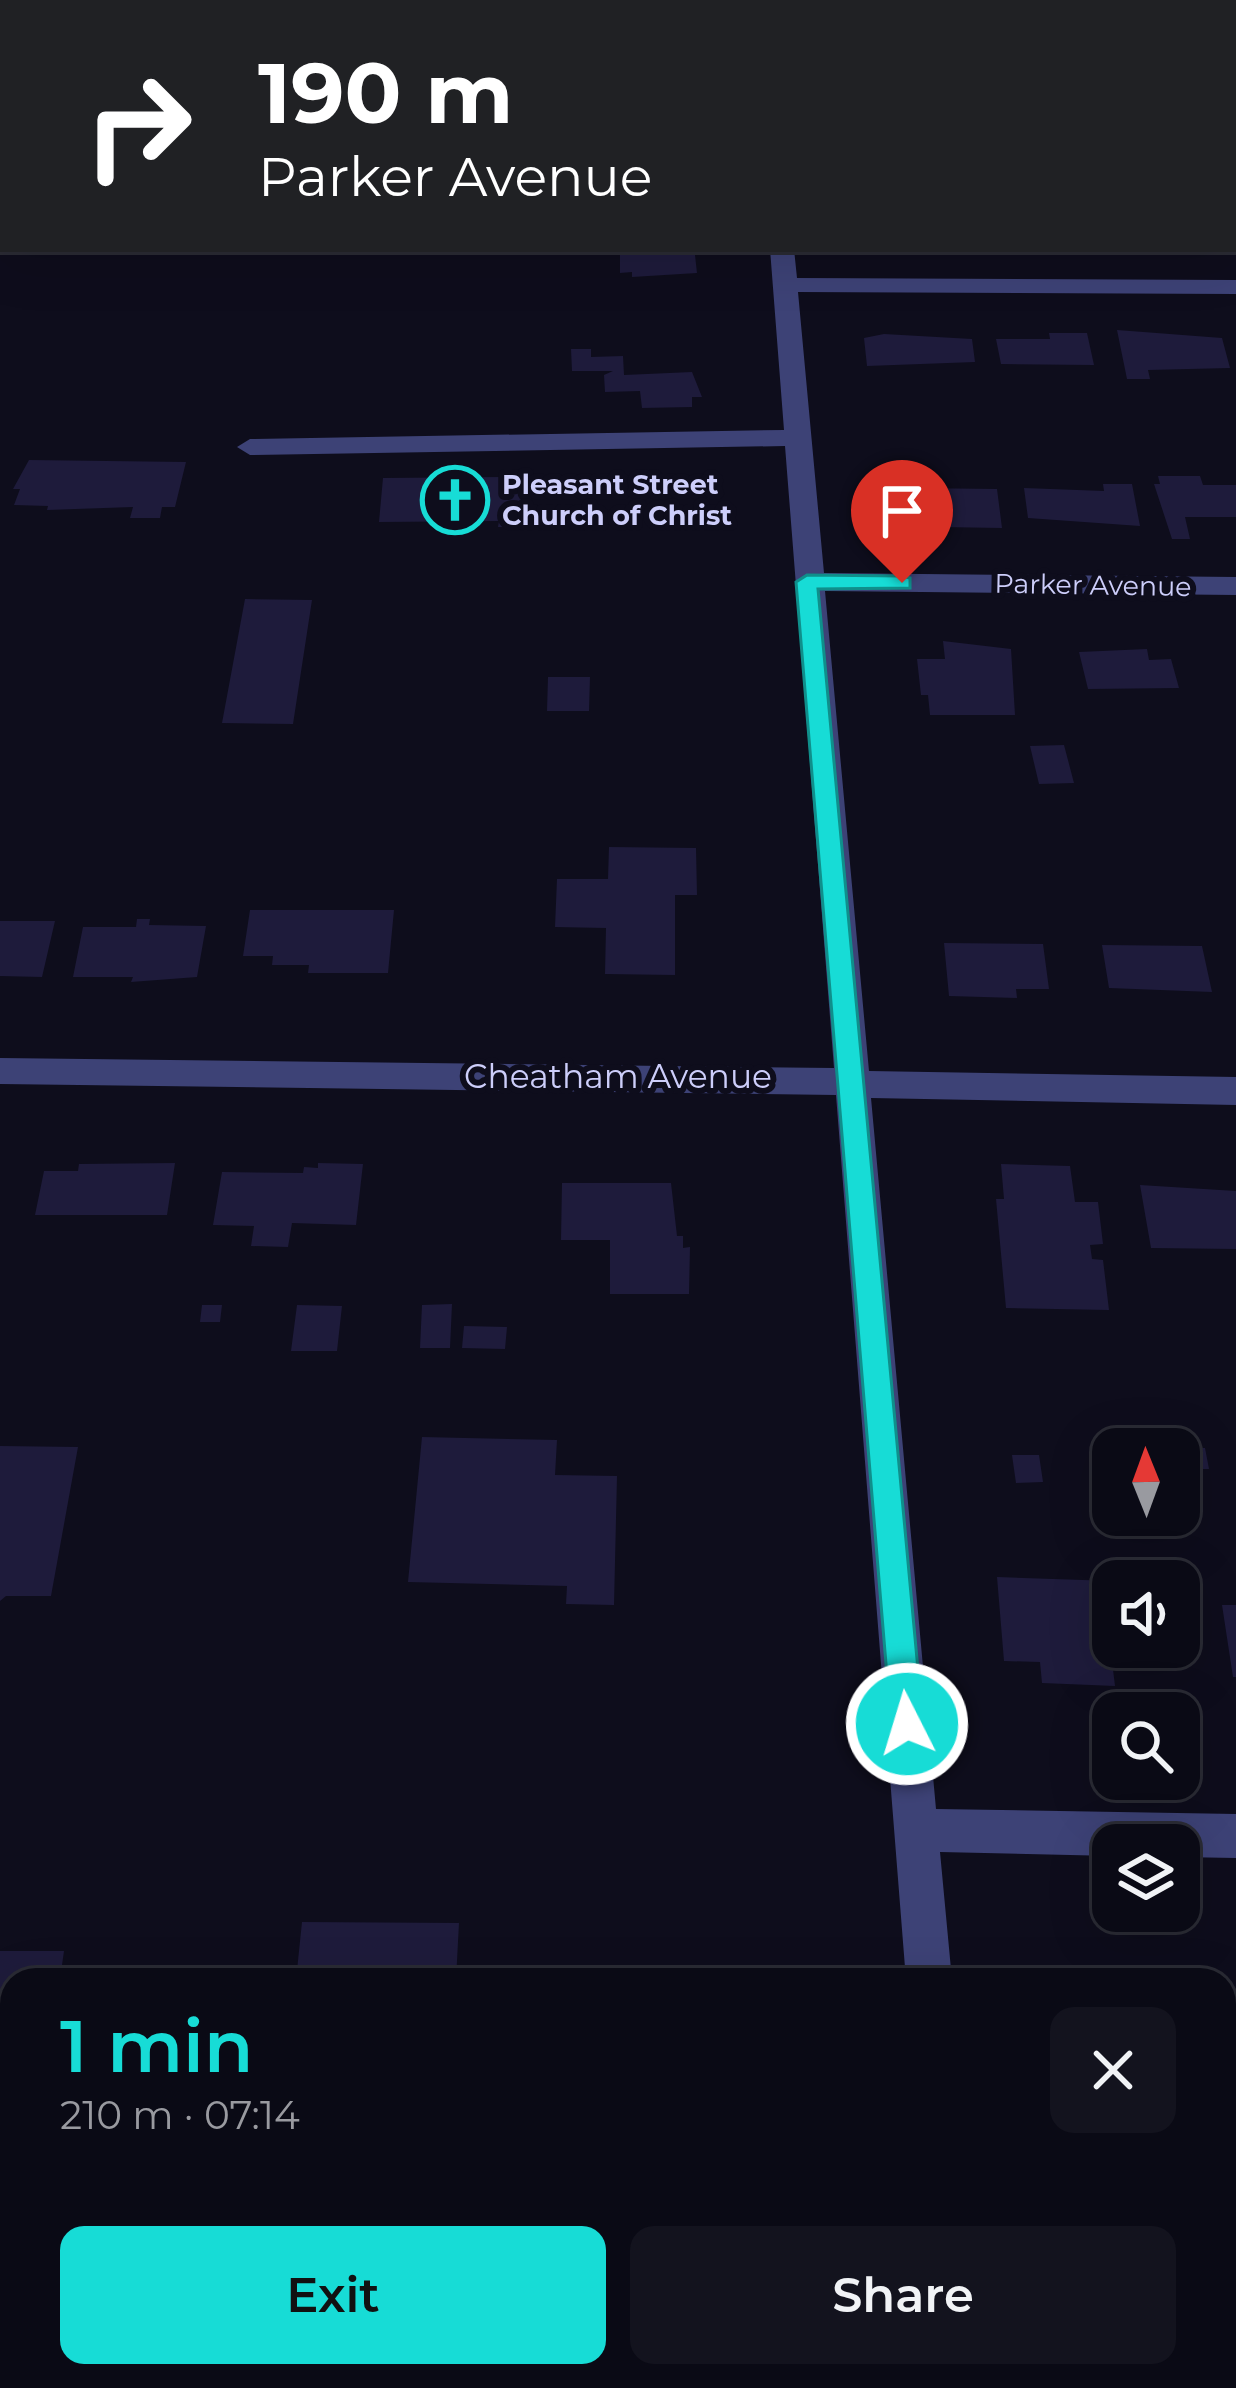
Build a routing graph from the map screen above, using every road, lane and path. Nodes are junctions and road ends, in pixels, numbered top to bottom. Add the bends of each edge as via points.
1 (784, 267) edge
2 (1236, 287) edge
3 (797, 438) junction
4 (250, 447) dead end
5 (807, 582) junction
6 (1236, 586) edge
7 (0, 1071) edge
8 (853, 1082) junction
9 (1236, 1091) edge
10 (916, 1830) junction
11 (1236, 1836) edge
12 (928, 1968) edge

1 - 2 street
1 - 3 street
3 - 4 street
3 - 5 street
5 - 6 street, Parker Avenue
5 - 8 street
7 - 8 street, Cheatham Avenue
8 - 9 street, Cheatham Avenue
8 - 10 street
10 - 11 street
10 - 12 street

